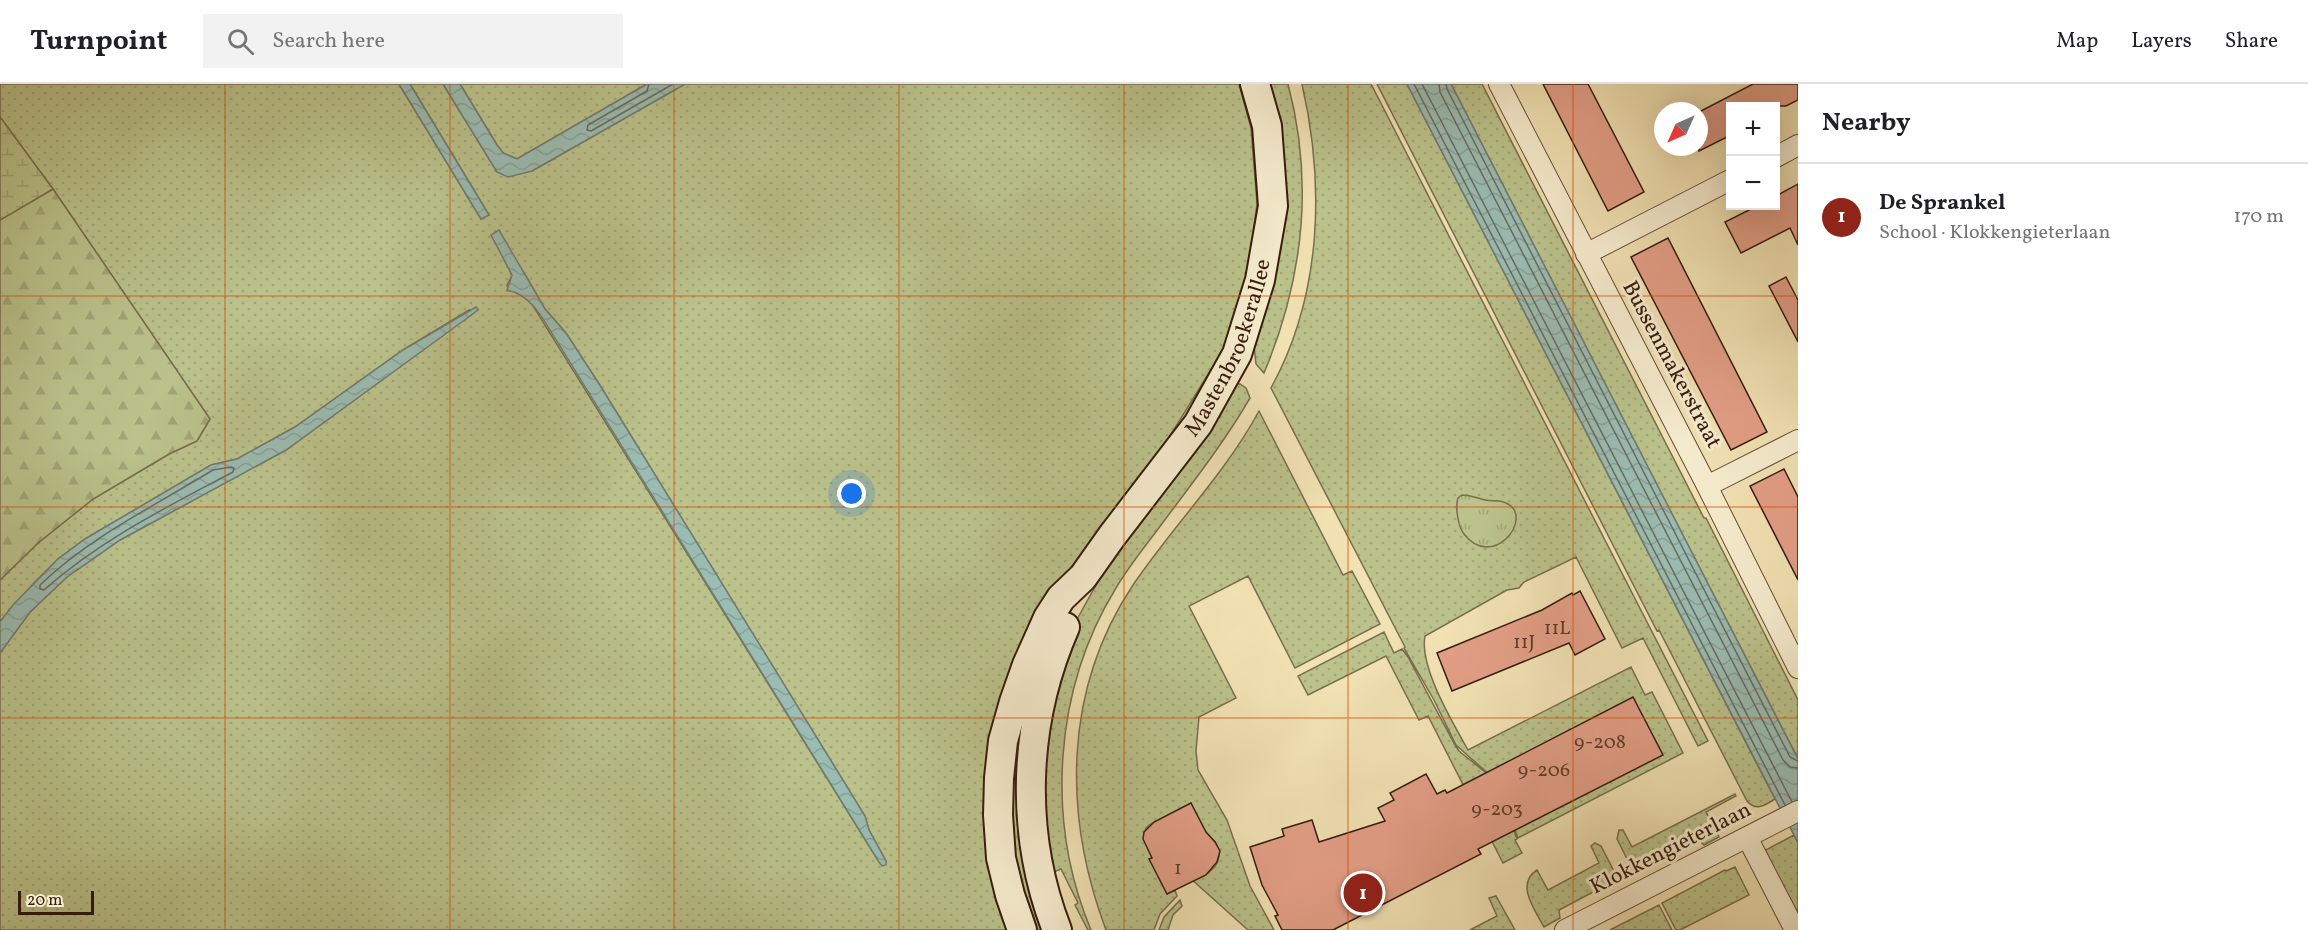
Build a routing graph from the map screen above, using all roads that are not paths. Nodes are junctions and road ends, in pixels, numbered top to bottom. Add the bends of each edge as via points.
1 (1255, 84) edge
2 (1499, 84) edge
3 (1798, 145) edge
4 (1778, 156) edge
5 (1726, 183) edge
6 (1586, 255) junction
7 (1798, 440) edge
8 (1707, 486) junction
9 (1083, 577) junction
10 (1798, 668) edge
11 (1798, 811) edge
12 (1746, 837) junction
13 (1022, 930) edge
14 (1057, 930) edge
15 (1565, 930) edge
16 (1794, 930) edge

1 - 9 main road, Mastenbroekerallee via 1267,126 1273,206 1260,280 1237,354 1198,424
2 - 6 street, Bussenmakerstraat
3 - 4 street
5 - 6 street
6 - 8 street, Bussenmakerstraat
7 - 8 street
8 - 10 street, Bussenmakerstraat
9 - 13 main road, Mastenbroekerallee via 1060,598 1048,618 1026,665 1003,741 999,778 1001,858
9 - 14 main road, Mastenbroekerallee via 1052,657 1033,740 1031,822
11 - 12 street, Klokkengieterlaan
12 - 15 street, Klokkengieterlaan
12 - 16 street

